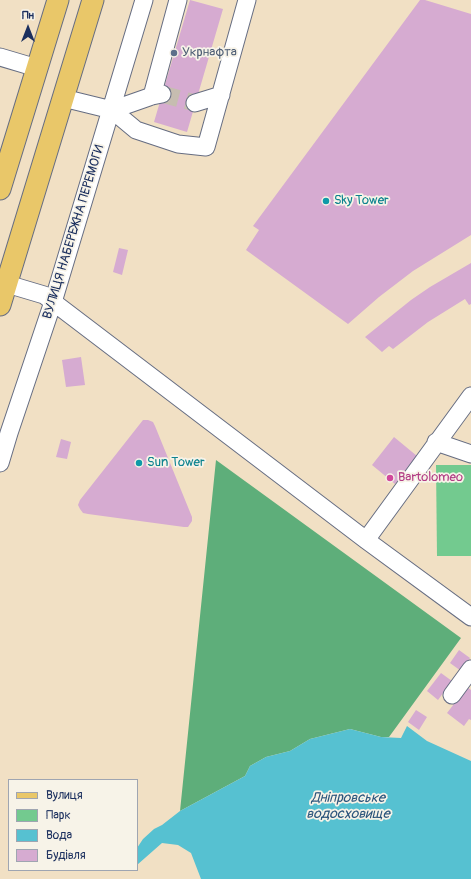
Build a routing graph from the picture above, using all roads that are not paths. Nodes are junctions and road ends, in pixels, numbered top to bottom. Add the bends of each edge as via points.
1 (58, 0) edge
2 (93, 0) edge
3 (144, 0) edge
4 (178, 0) edge
5 (247, 0) edge
6 (0, 57) edge
7 (37, 68) junction
8 (221, 95) junction
9 (63, 98) junction
10 (195, 103) tunnel mouth
11 (112, 110) junction
12 (0, 189) edge
13 (7, 284) junction
14 (53, 302) junction
15 (0, 305) edge
16 (471, 396) edge
17 (436, 442) junction
18 (471, 454) edge
19 (0, 464) edge
20 (366, 540) junction
21 (471, 617) edge
22 (471, 669) edge
23 (452, 695) dead end

1 - 7 main road
2 - 9 main road
3 - 11 street, ВУЛИЦЯ НАБЕРЕЖНА ПЕРЕМОГИ
4 - 11 street via 157,95
5 - 8 street
6 - 7 street
7 - 12 main road
8 - 10 street
8 - 11 street via 206,147 178,144 136,130
9 - 11 street
9 - 13 main road
11 - 14 street, ВУЛИЦЯ НАБЕРЕЖНА ПЕРЕМОГИ
13 - 14 street via 44,295
13 - 15 main road
14 - 19 street, ВУЛИЦЯ НАБЕРЕЖНА ПЕРЕМОГИ
14 - 20 street
16 - 17 street
17 - 18 street
17 - 20 street
20 - 21 street
22 - 23 street

